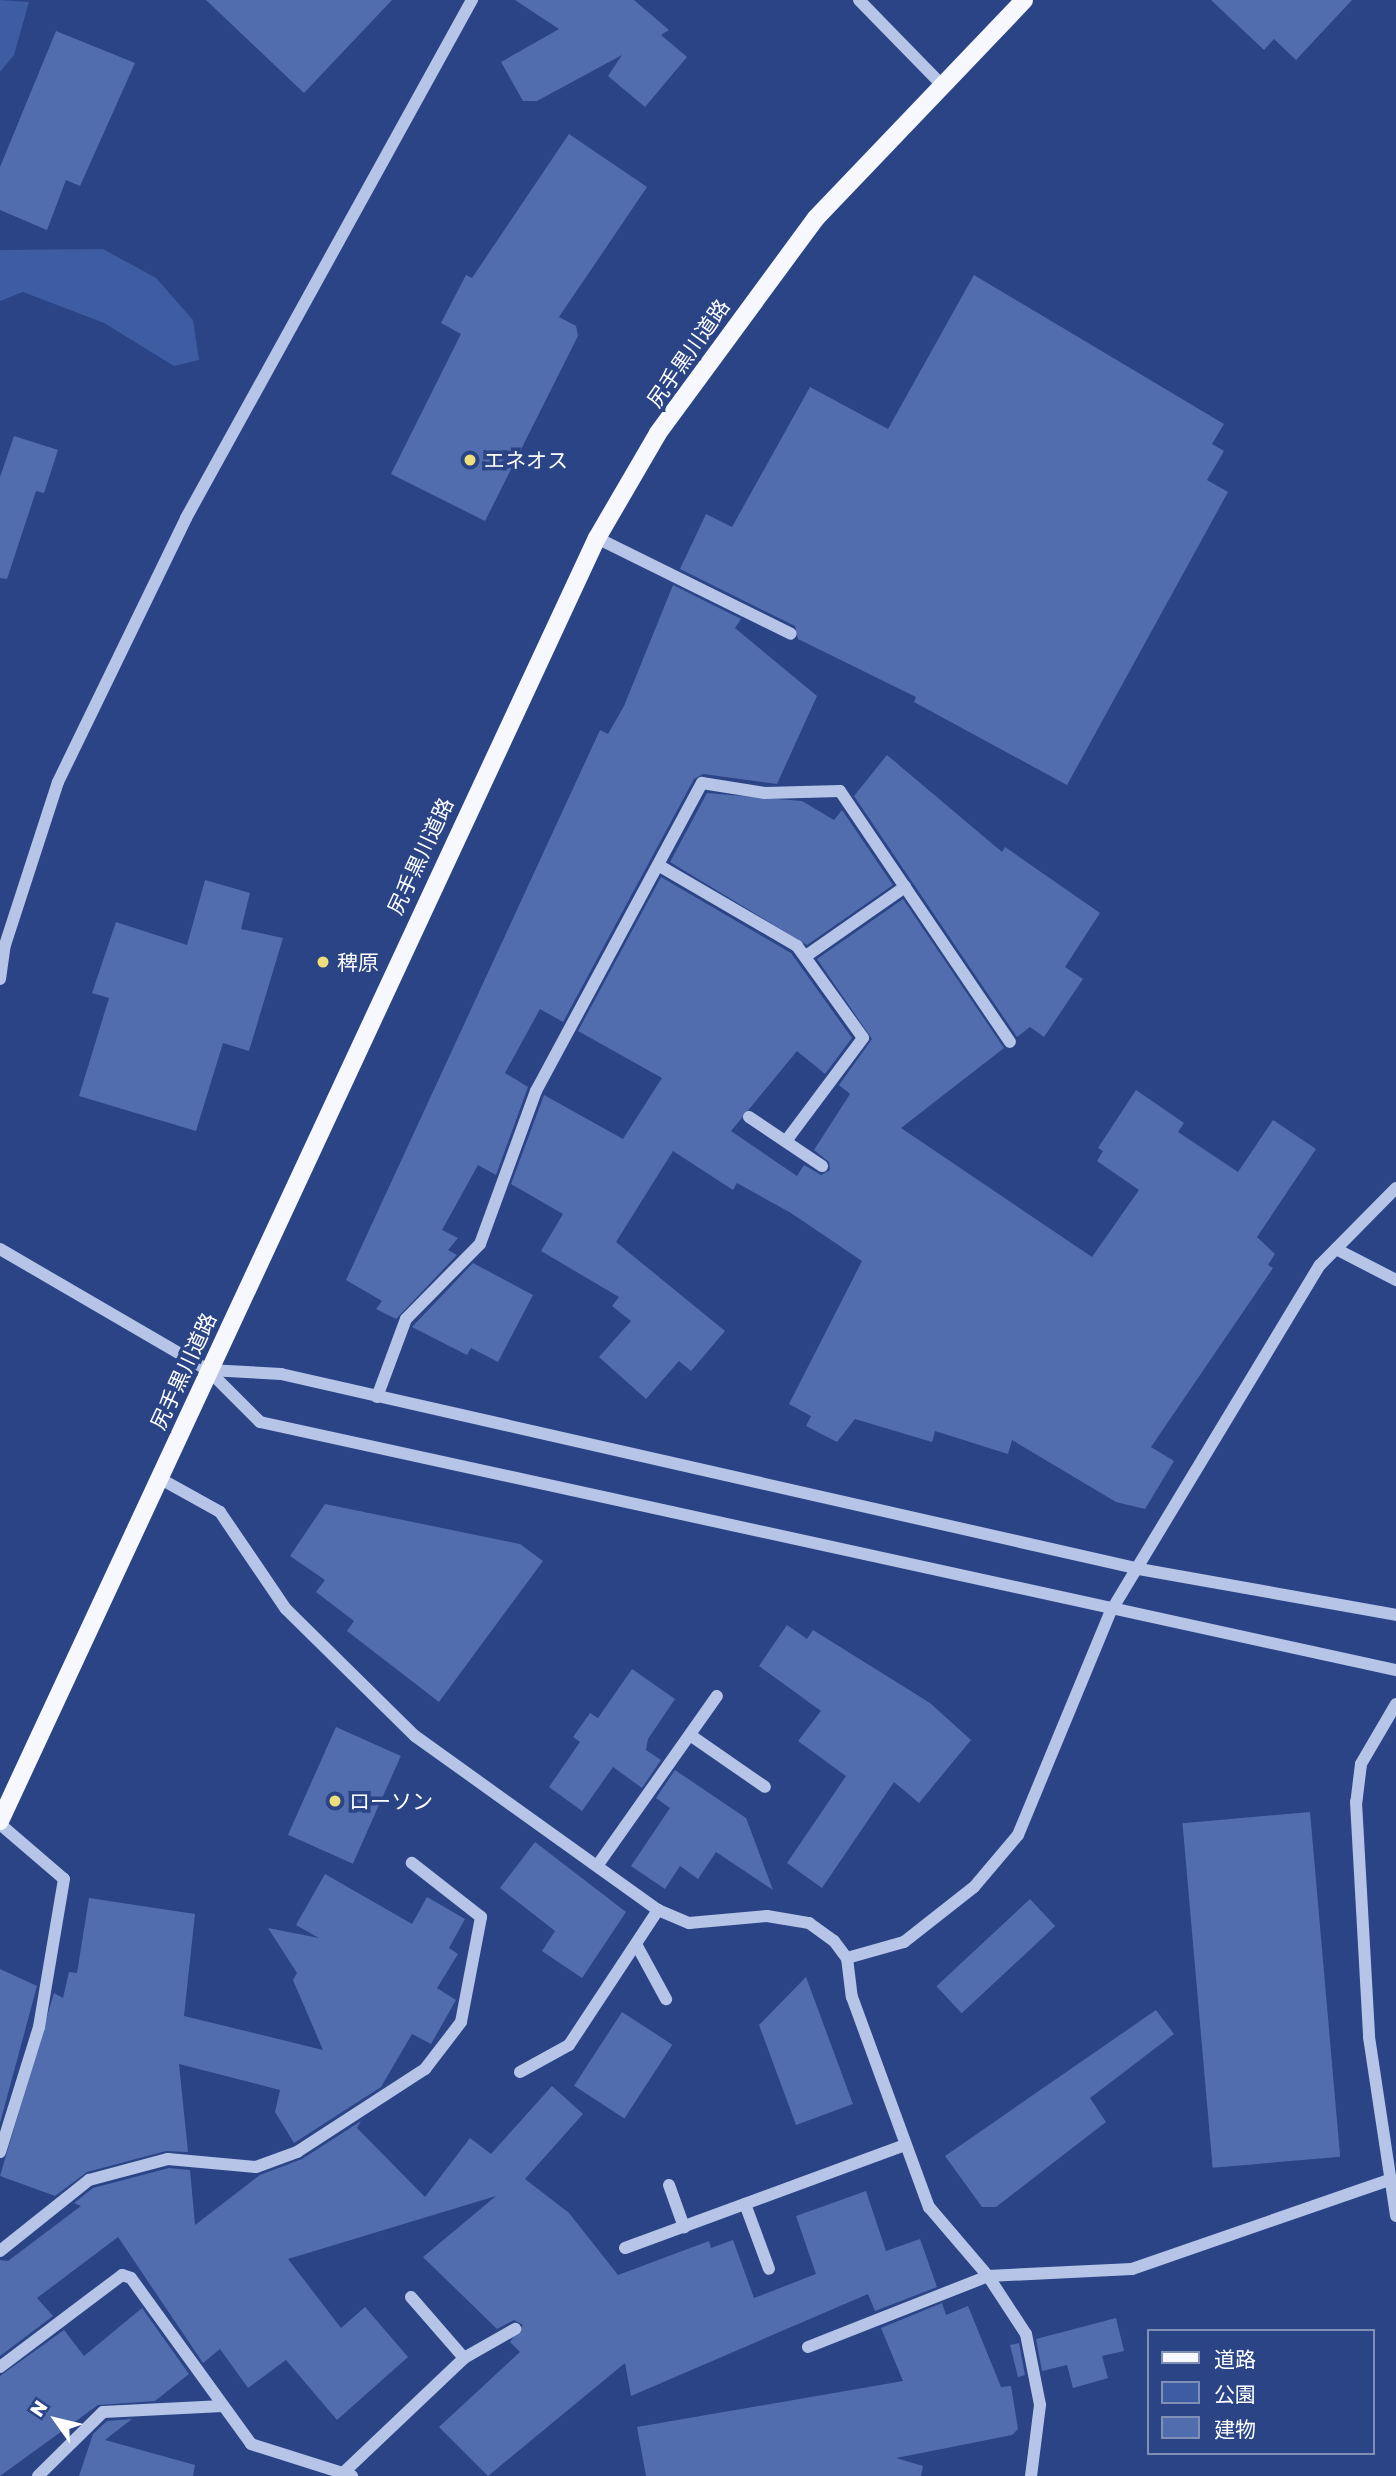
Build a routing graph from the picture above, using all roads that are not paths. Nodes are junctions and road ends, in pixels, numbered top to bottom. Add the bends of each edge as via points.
1 (472, 0) edge
2 (859, 0) edge
3 (1024, 0) edge
4 (942, 85) junction
5 (597, 538) junction
6 (790, 634) dead end
7 (658, 865) junction
8 (905, 887) junction
9 (807, 957) junction
10 (0, 979) edge
11 (1010, 1042) dead end
12 (750, 1117) dead end
13 (786, 1141) junction
14 (822, 1166) dead end
15 (1396, 1188) edge
16 (0, 1249) edge
17 (1336, 1249) junction
18 (1396, 1280) edge
19 (208, 1370) junction
20 (377, 1398) junction
21 (159, 1478) junction
22 (1139, 1569) junction
23 (1111, 1611) junction
24 (1396, 1615) edge
25 (1396, 1670) edge
26 (717, 1696) dead end
27 (1396, 1704) edge
28 (690, 1735) junction
29 (765, 1787) dead end
30 (0, 1822) edge
31 (412, 1863) dead end
32 (597, 1866) junction
33 (658, 1910) junction
34 (636, 1944) junction
35 (847, 1958) junction
36 (666, 1999) dead end
37 (520, 2071) dead end
38 (905, 2145) junction
39 (0, 2152) edge
40 (1389, 2180) junction
41 (669, 2185) dead end
42 (745, 2204) junction
43 (1396, 2216) edge
44 (684, 2227) junction
45 (625, 2248) dead end
46 (0, 2251) edge
47 (769, 2269) dead end
48 (988, 2276) junction
49 (411, 2297) dead end
50 (514, 2329) dead end
51 (808, 2347) dead end
52 (464, 2358) junction
53 (0, 2367) edge
54 (223, 2406) junction
55 (347, 2475) edge
56 (38, 2476) edge
57 (1031, 2476) edge

1 - 10 street via 186,517 70,758 5,945
2 - 4 street
3 - 4 main road, 尻手黒川道路
4 - 5 main road, 尻手黒川道路 via 808,228 658,433
5 - 6 street
5 - 19 main road, 尻手黒川道路
7 - 8 street via 702,783 765,793 839,792
7 - 9 street
7 - 20 street via 536,1091 480,1244 406,1319
8 - 9 street
8 - 11 street
9 - 13 street via 863,1038
12 - 13 street
13 - 14 street
15 - 17 street
16 - 19 street
17 - 18 street
17 - 22 street
19 - 20 street via 281,1374
19 - 21 main road, 尻手黒川道路
19 - 23 street via 260,1422
20 - 22 street
21 - 30 main road, 尻手黒川道路
21 - 32 street via 220,1512 286,1609 415,1736
22 - 23 street
22 - 24 street
23 - 25 street
23 - 35 street via 1018,1835 974,1887 904,1942
26 - 28 street
27 - 40 street via 1361,1764 1356,1802 1357,1885
28 - 29 street
28 - 32 street
30 - 39 street via 64,1879 39,2027
31 - 46 street via 481,1917 461,2022 425,2069 297,2152 256,2167 168,2159 89,2180
32 - 33 street
33 - 34 street
33 - 35 street via 689,1923 767,1916 809,1923
34 - 36 street
34 - 37 street via 569,2045
35 - 38 street via 852,1997
38 - 42 street
38 - 48 street via 929,2207
40 - 43 street
40 - 48 street via 1132,2269
41 - 44 street
42 - 44 street
42 - 47 street
44 - 45 street
48 - 51 street
48 - 57 street via 1026,2334 1037,2367 1040,2405
49 - 52 street
50 - 52 street
52 - 55 street
53 - 54 street via 122,2275 131,2278
54 - 55 street via 251,2444
54 - 56 street via 103,2412

